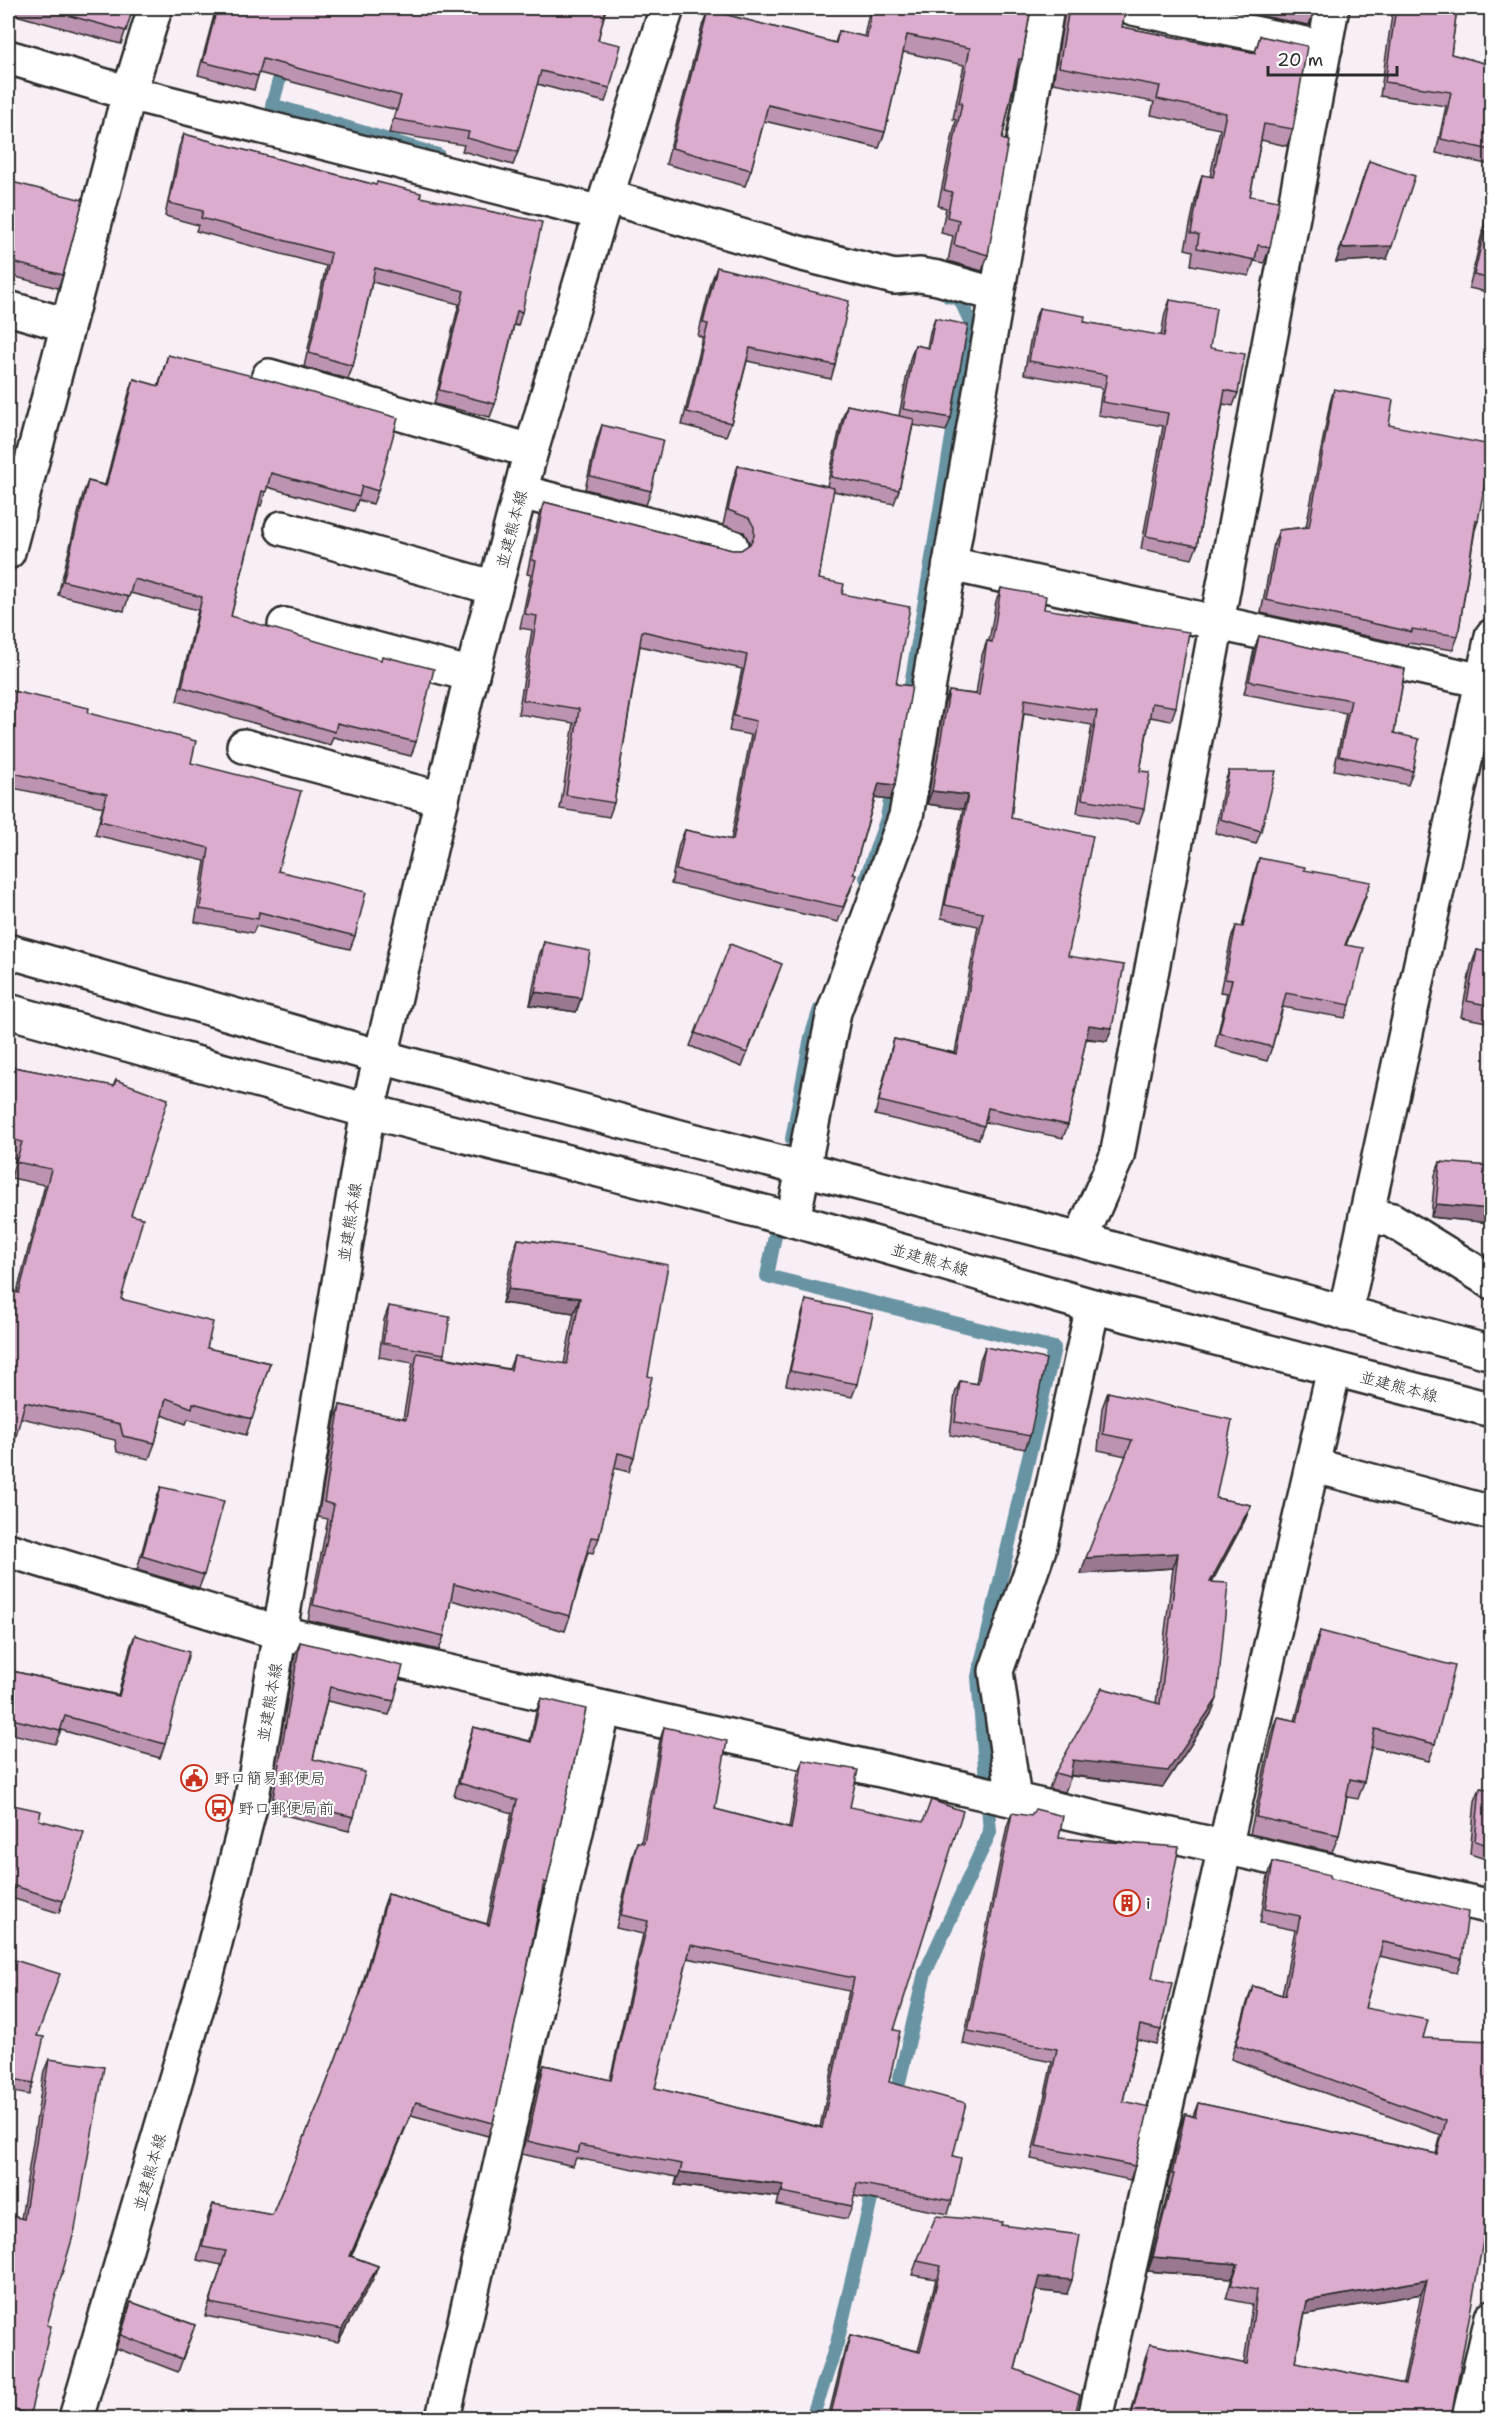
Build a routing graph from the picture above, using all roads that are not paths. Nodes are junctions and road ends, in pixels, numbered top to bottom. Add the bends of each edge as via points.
1 (154, 8) edge
2 (667, 8) edge
3 (1047, 8) edge
4 (1133, 8) edge
5 (1332, 8) edge
6 (1325, 48) junction
7 (8, 57) edge
8 (129, 93) junction
9 (604, 206) junction
10 (997, 295) junction
11 (8, 308) edge
12 (67, 325) junction
13 (269, 376) dead end
14 (531, 451) junction
15 (19, 464) edge
16 (521, 492) junction
17 (282, 528) dead end
18 (731, 546) dead end
19 (8, 552) edge
20 (950, 564) junction
21 (495, 588) junction
22 (1217, 622) junction
23 (285, 625) dead end
24 (1491, 636) edge
25 (472, 675) junction
26 (1486, 682) edge
27 (244, 746) dead end
28 (442, 799) junction
29 (8, 951) edge
30 (8, 1011) edge
31 (381, 1057) junction
32 (368, 1111) junction
33 (804, 1168) junction
34 (1366, 1215) junction
35 (793, 1220) junction
36 (1080, 1240) junction
37 (1491, 1282) edge
38 (1093, 1306) junction
39 (1346, 1314) junction
40 (1491, 1353) edge
41 (1334, 1369) junction
42 (1491, 1410) edge
43 (1312, 1465) junction
44 (1491, 1513) edge
45 (8, 1550) edge
46 (281, 1633) junction
47 (604, 1708) junction
48 (1014, 1800) junction
49 (1225, 1846) junction
50 (1491, 1907) edge
51 (1491, 2317) edge
52 (76, 2418) edge
53 (443, 2418) edge
54 (1095, 2418) edge
55 (1469, 2418) edge

1 - 8 street
2 - 9 street, 並建熊本線
3 - 10 street
4 - 6 street
5 - 6 street
6 - 22 street
7 - 8 street
8 - 9 street
8 - 12 street
9 - 10 street via 894,277 938,278
9 - 14 street, 並建熊本線
10 - 20 street
11 - 12 street
12 - 15 street
13 - 14 street
14 - 16 street, 並建熊本線
15 - 19 street
16 - 18 street
16 - 21 street, 並建熊本線
17 - 21 street
20 - 22 street
20 - 33 street via 906,816 834,1012
21 - 25 street, 並建熊本線
22 - 26 street
22 - 36 street via 1117,1156
23 - 25 street
24 - 26 street
25 - 28 street, 並建熊本線
26 - 34 street
27 - 28 street
28 - 31 street, 並建熊本線
29 - 31 street
30 - 32 street, 並建熊本線
31 - 32 street, 並建熊本線
31 - 33 street
32 - 35 street, 並建熊本線
32 - 46 street, 並建熊本線
33 - 35 street
33 - 36 street
34 - 37 street via 1392,1220
34 - 39 street
35 - 38 street, 並建熊本線
36 - 39 street
38 - 41 street, 並建熊本線
38 - 48 street via 1039,1549 996,1671
39 - 40 street
41 - 42 street, 並建熊本線
41 - 43 street
43 - 44 street
43 - 49 street
45 - 46 street
46 - 47 street
46 - 52 street, 並建熊本線 via 251,1803 208,1970
47 - 48 street
47 - 53 street
48 - 49 street
49 - 50 street
49 - 54 street
51 - 55 street

